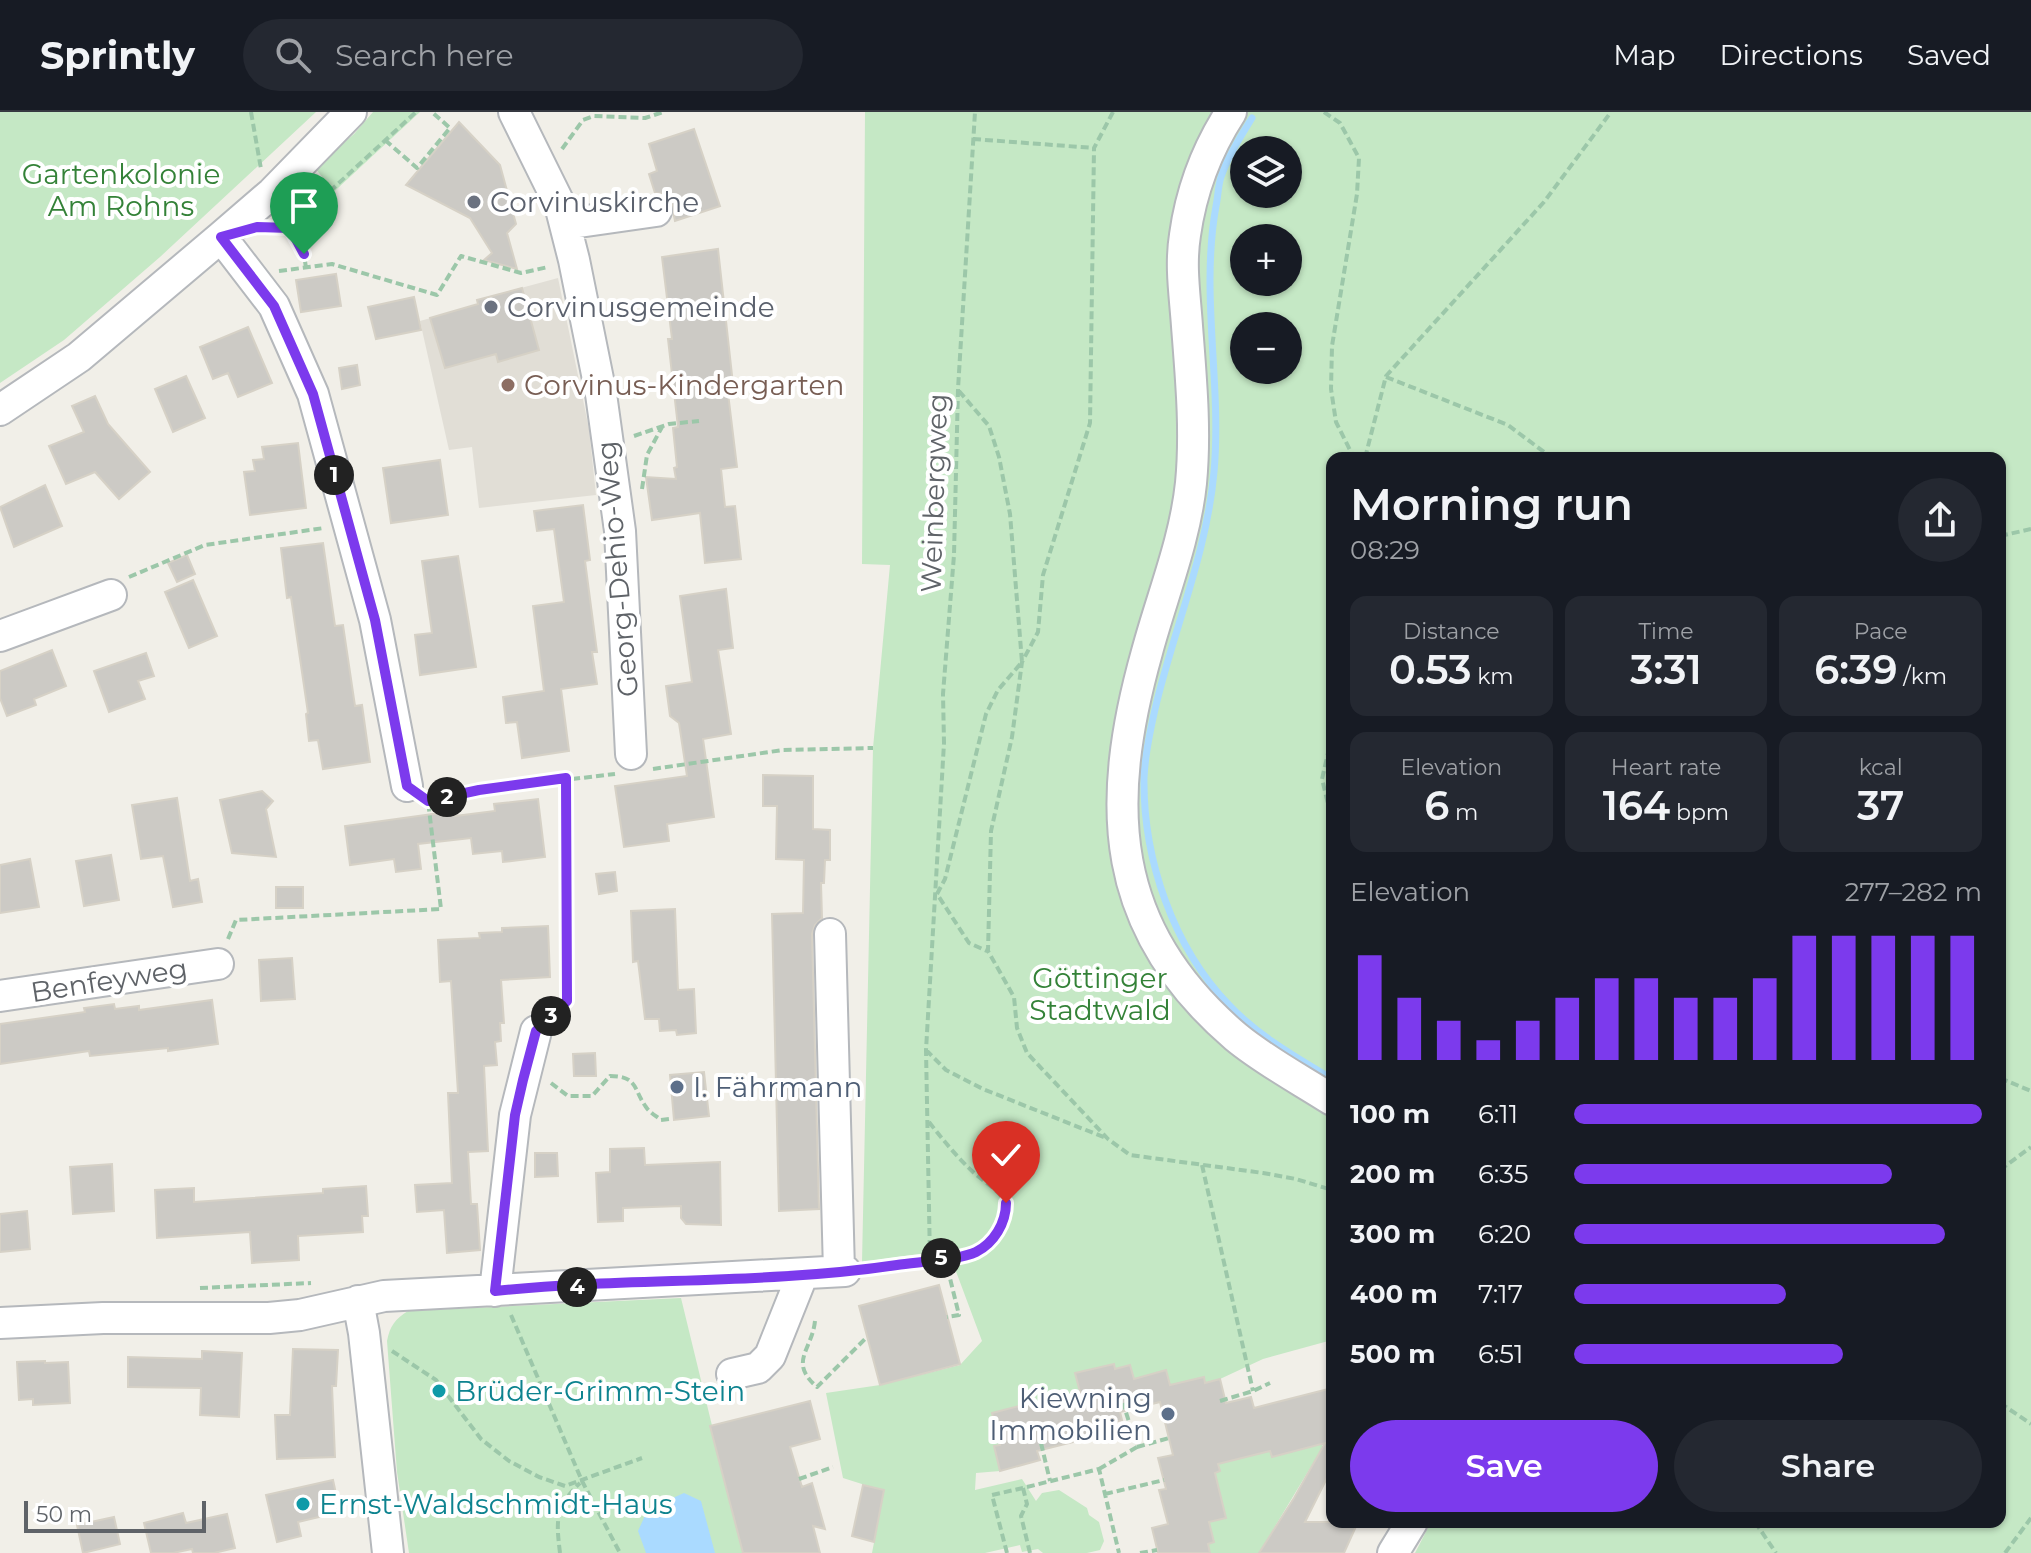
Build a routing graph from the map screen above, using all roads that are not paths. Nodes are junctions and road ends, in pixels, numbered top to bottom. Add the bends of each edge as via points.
1 (351, 112) edge
2 (514, 112) edge
3 (1231, 112) edge
4 (656, 211) dead end
5 (565, 224) junction
6 (221, 237) junction
7 (0, 410) edge
8 (111, 595) road end
9 (0, 636) edge
10 (632, 766) road end
11 (417, 794) road end
12 (830, 934) dead end
13 (218, 964) road end
14 (0, 996) edge
15 (536, 1031) road end
16 (1326, 1096) edge
17 (802, 1276) junction
18 (499, 1291) junction
19 (358, 1301) junction
20 (0, 1323) edge
21 (732, 1374) dead end
22 (1408, 1528) edge
23 (388, 1553) edge
24 (1393, 1553) edge

1 - 6 street
2 - 5 street, Georg-Dehio-Weg
3 - 16 street via 1197,183 1185,236 1194,428 1191,484 1183,531 1132,710 1121,811 1140,909 1184,986 1238,1038
4 - 5 street
5 - 10 street, Georg-Dehio-Weg via 601,394 620,531
6 - 7 street via 79,357
6 - 11 street via 274,306 313,394
8 - 9 street
12 - 17 street via 842,1271
13 - 14 street, Benfeyweg
15 - 18 street via 515,1115
17 - 18 street
17 - 21 street via 770,1356 758,1368
18 - 19 street
19 - 20 street via 269,1318
19 - 23 street
22 - 24 street

